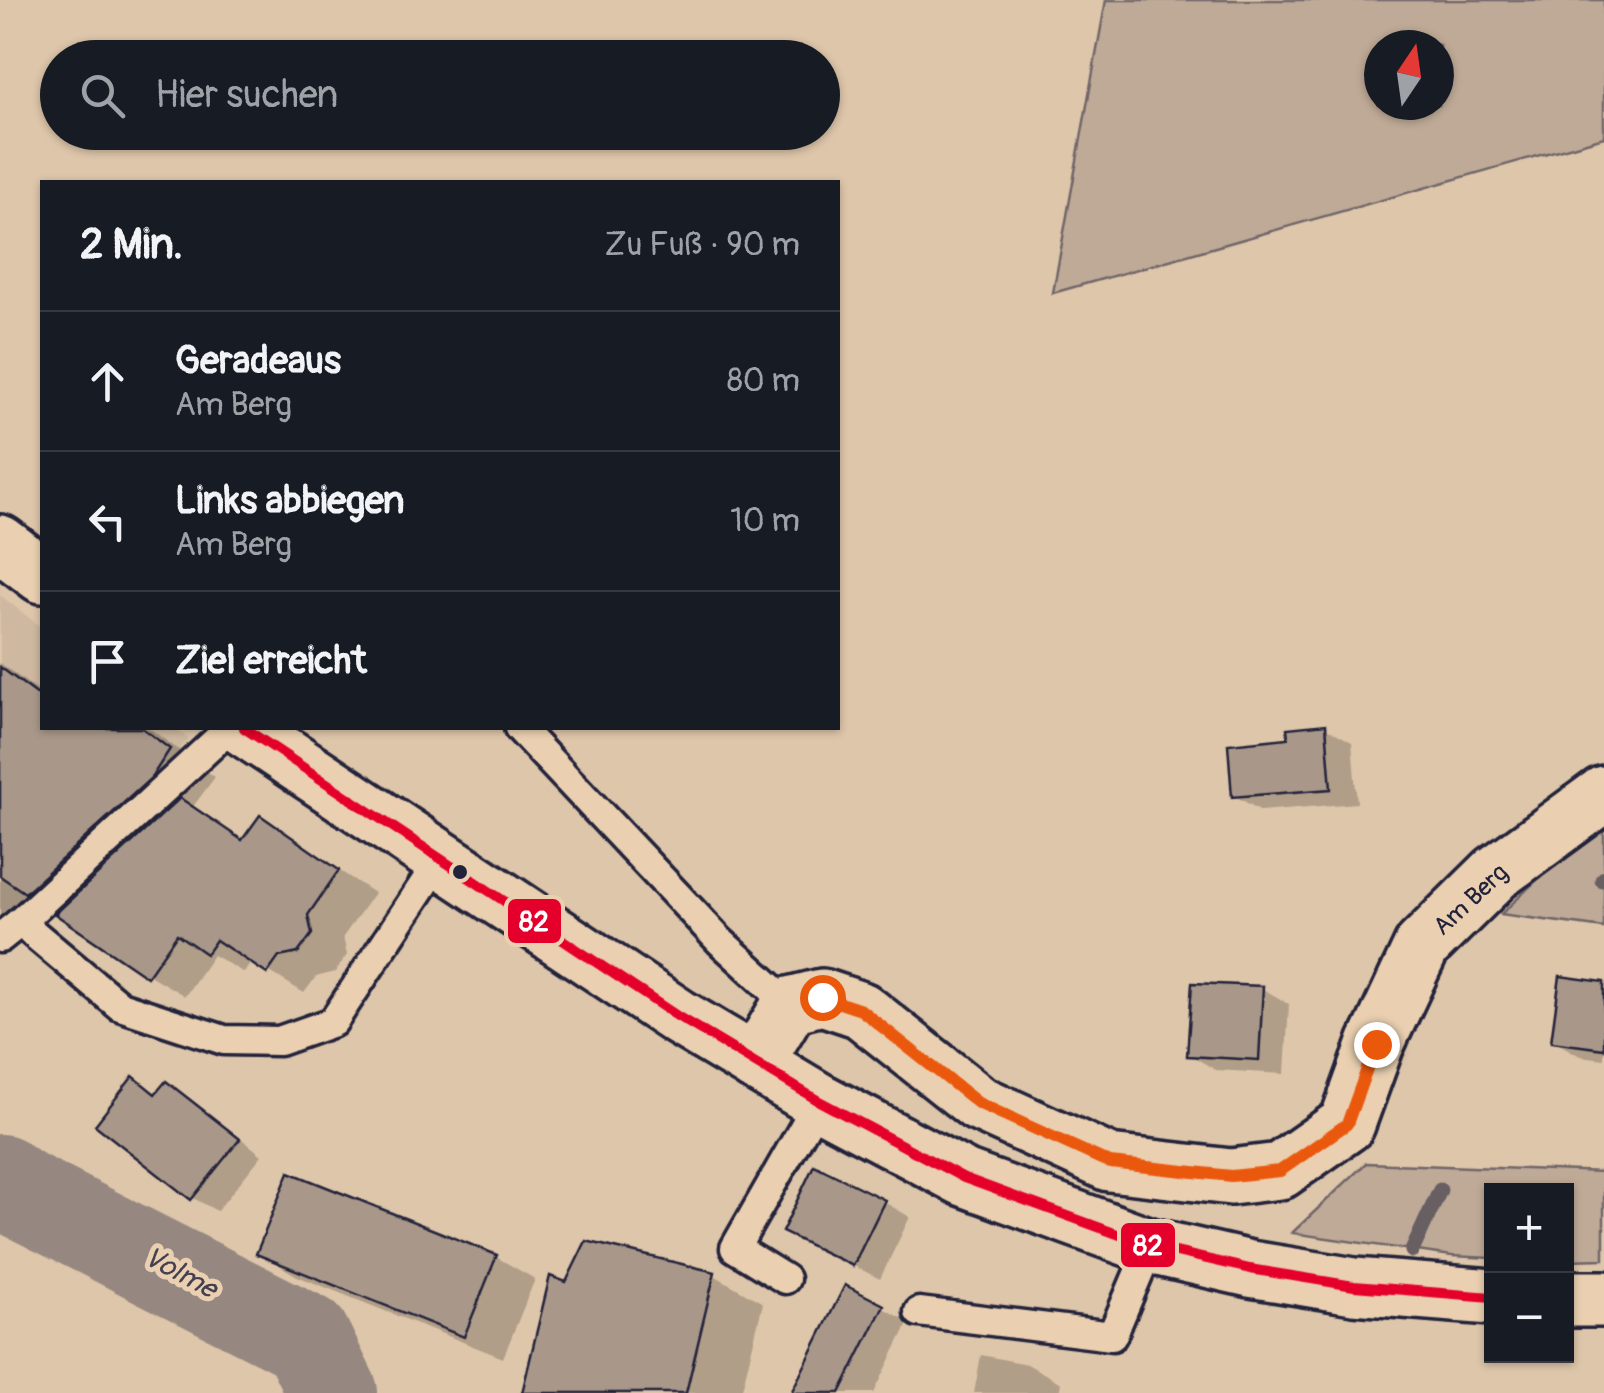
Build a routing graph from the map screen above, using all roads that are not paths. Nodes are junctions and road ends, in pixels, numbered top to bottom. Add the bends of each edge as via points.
1 (0, 543) edge
2 (40, 574) edge
3 (228, 730) edge
4 (247, 730) edge
5 (521, 730) edge
6 (1604, 794) edge
7 (442, 858) junction
8 (10, 930) edge
9 (790, 1005) junction
10 (755, 1063) junction
11 (819, 1101) junction
12 (1150, 1246) junction
13 (785, 1279) dead end
14 (1484, 1296) edge
15 (1574, 1299) edge
16 (1604, 1299) edge
17 (918, 1312) dead end

1 - 2 main road
3 - 8 lane
4 - 7 main road
5 - 9 lane via 720,941
6 - 9 main road, Am Berg via 1496,873 1422,946 1347,1124 1280,1171 1231,1176 1110,1163 978,1103 861,1010 822,997
7 - 8 lane via 332,1022 279,1041 224,1040 120,1006
7 - 10 main road
9 - 10 main road
10 - 11 main road
11 - 12 main road via 964,1178
11 - 13 lane via 735,1248
12 - 14 main road via 1354,1286
12 - 17 lane via 1112,1336
15 - 16 main road

